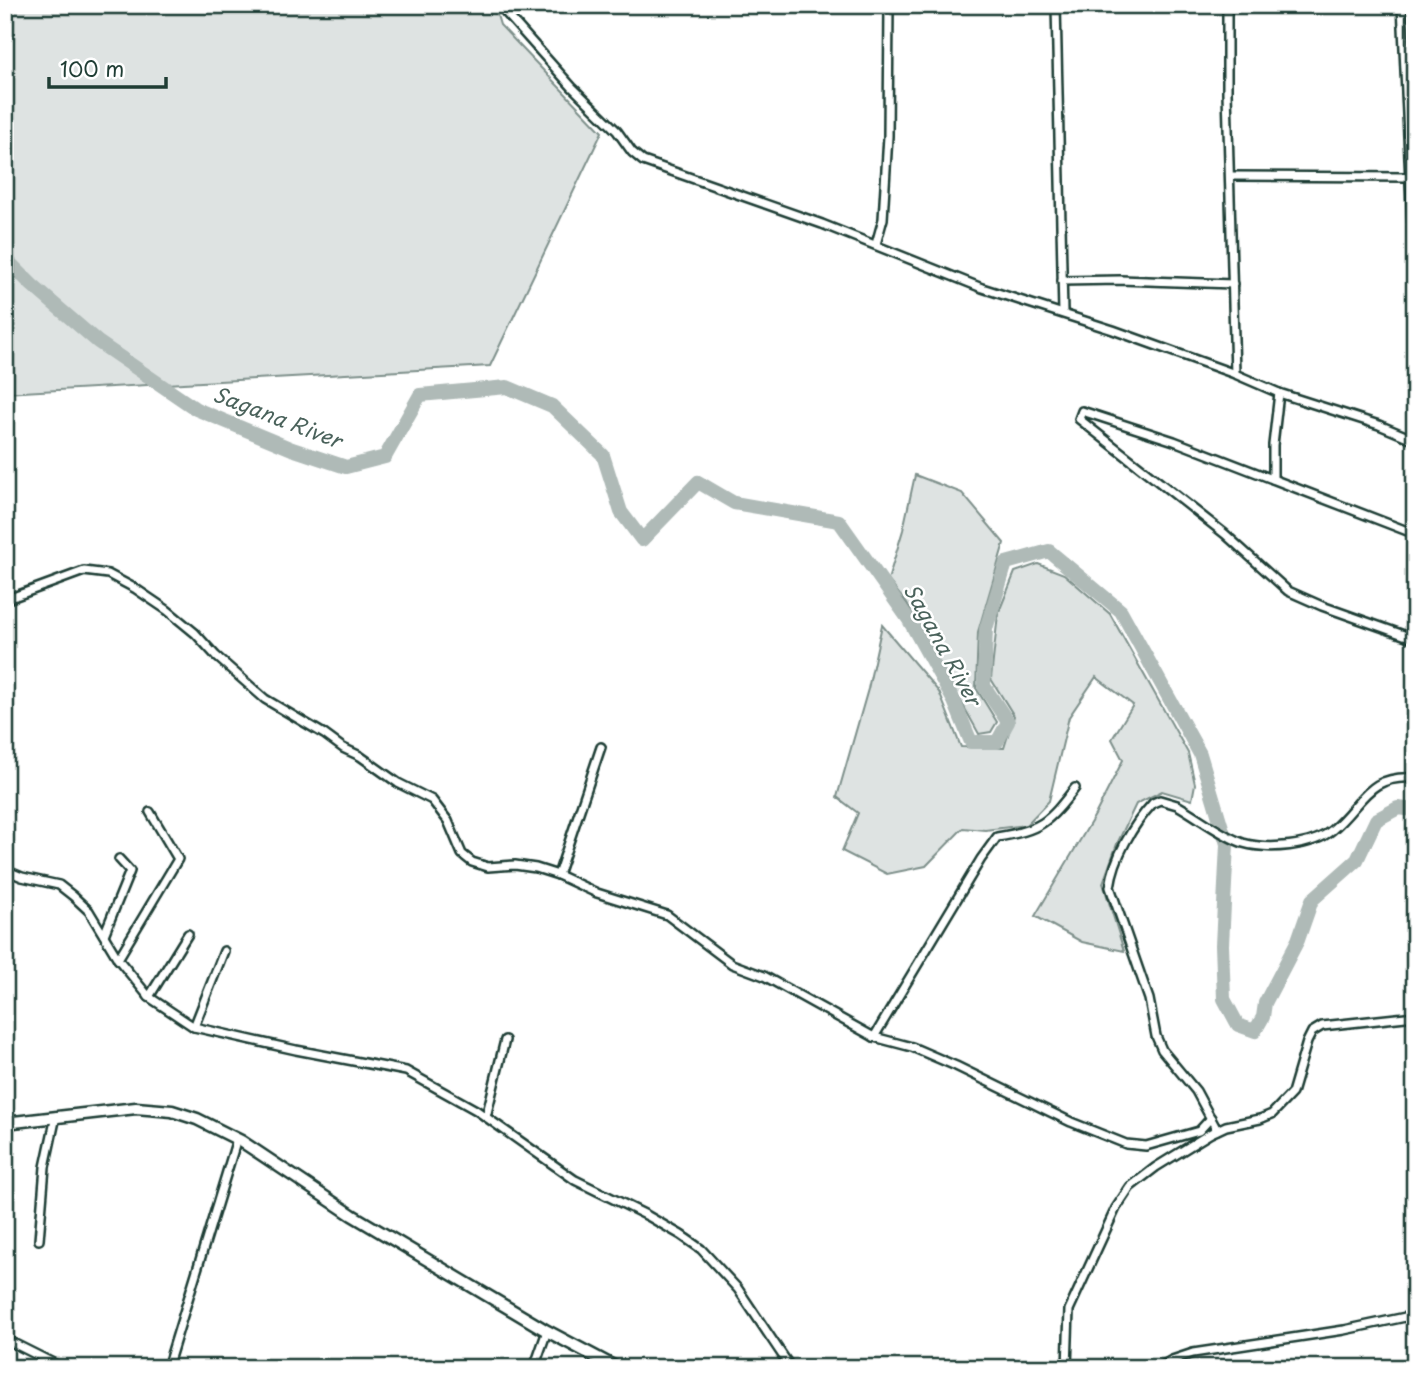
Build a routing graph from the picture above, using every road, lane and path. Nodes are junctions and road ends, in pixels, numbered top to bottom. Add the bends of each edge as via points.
1 (504, 5) edge
2 (889, 5) edge
3 (1056, 5) edge
4 (1227, 5) edge
5 (1402, 5) edge
6 (1231, 176) junction
7 (1410, 177) junction
8 (876, 244) junction
9 (1062, 281) junction
10 (1233, 284) junction
11 (1415, 289) edge
12 (1063, 313) junction
13 (1236, 373) junction
14 (1279, 393) junction
15 (1415, 440) edge
16 (1273, 479) junction
17 (1415, 534) edge
18 (5, 600) edge
19 (1415, 639) edge
20 (601, 747) dead end
21 (1415, 778) edge
22 (1075, 788) dead end
23 (150, 813) dead end
24 (119, 859) dead end
25 (5, 870) edge
26 (558, 875) junction
27 (188, 934) dead end
28 (104, 935) junction
29 (224, 951) dead end
30 (118, 959) junction
31 (149, 997) junction
32 (1415, 1016) edge
33 (194, 1027) junction
34 (874, 1037) junction
35 (505, 1040) dead end
36 (56, 1116) junction
37 (486, 1117) junction
38 (1211, 1118) junction
39 (5, 1123) edge
40 (1217, 1130) junction
41 (237, 1139) junction
42 (39, 1240) dead end
43 (1415, 1315) edge
44 (547, 1331) junction
45 (5, 1339) edge
46 (62, 1368) edge
47 (167, 1368) edge
48 (534, 1368) edge
49 (617, 1368) edge
50 (791, 1368) edge
51 (1067, 1368) edge
52 (1158, 1368) edge

1 - 8 street via 530,41 643,161
2 - 8 street via 888,136 883,219
3 - 9 street
4 - 6 street
5 - 7 street
6 - 7 street
6 - 10 street
7 - 11 street
8 - 12 street via 982,288
9 - 10 street
9 - 12 street
10 - 13 street
12 - 13 street
13 - 14 street
14 - 15 street
14 - 16 street
16 - 17 street
16 - 19 street via 1082,411 1079,419 1288,591
18 - 26 street via 85,571 107,574 167,610 265,699 432,800 448,821 462,854 472,862 536,868
20 - 26 street
21 - 38 street via 1393,778 1374,785 1322,837 1278,846 1239,841 1160,800 1135,824 1110,887 1162,1050 1196,1091
22 - 34 street via 1053,817 1037,828 997,837
23 - 30 street via 178,859
24 - 28 street via 130,871
25 - 28 street via 59,885 89,911
26 - 34 street via 667,915 732,964 764,976
27 - 31 street
28 - 30 street
29 - 33 street
30 - 31 street
31 - 33 street
32 - 40 street via 1322,1026 1312,1032 1292,1093 1280,1107 1260,1119
33 - 37 street via 406,1071
34 - 38 street via 912,1047 1126,1144 1146,1146 1193,1133
35 - 37 street
36 - 39 street
36 - 41 street via 136,1108 172,1111
36 - 42 street via 45,1167
37 - 50 street via 575,1180 701,1249 738,1289
38 - 40 street
40 - 51 street via 1156,1167 1123,1197 1069,1310
41 - 44 street via 352,1215
41 - 47 street
43 - 52 street via 1193,1353
44 - 48 street
44 - 49 street
45 - 46 street

